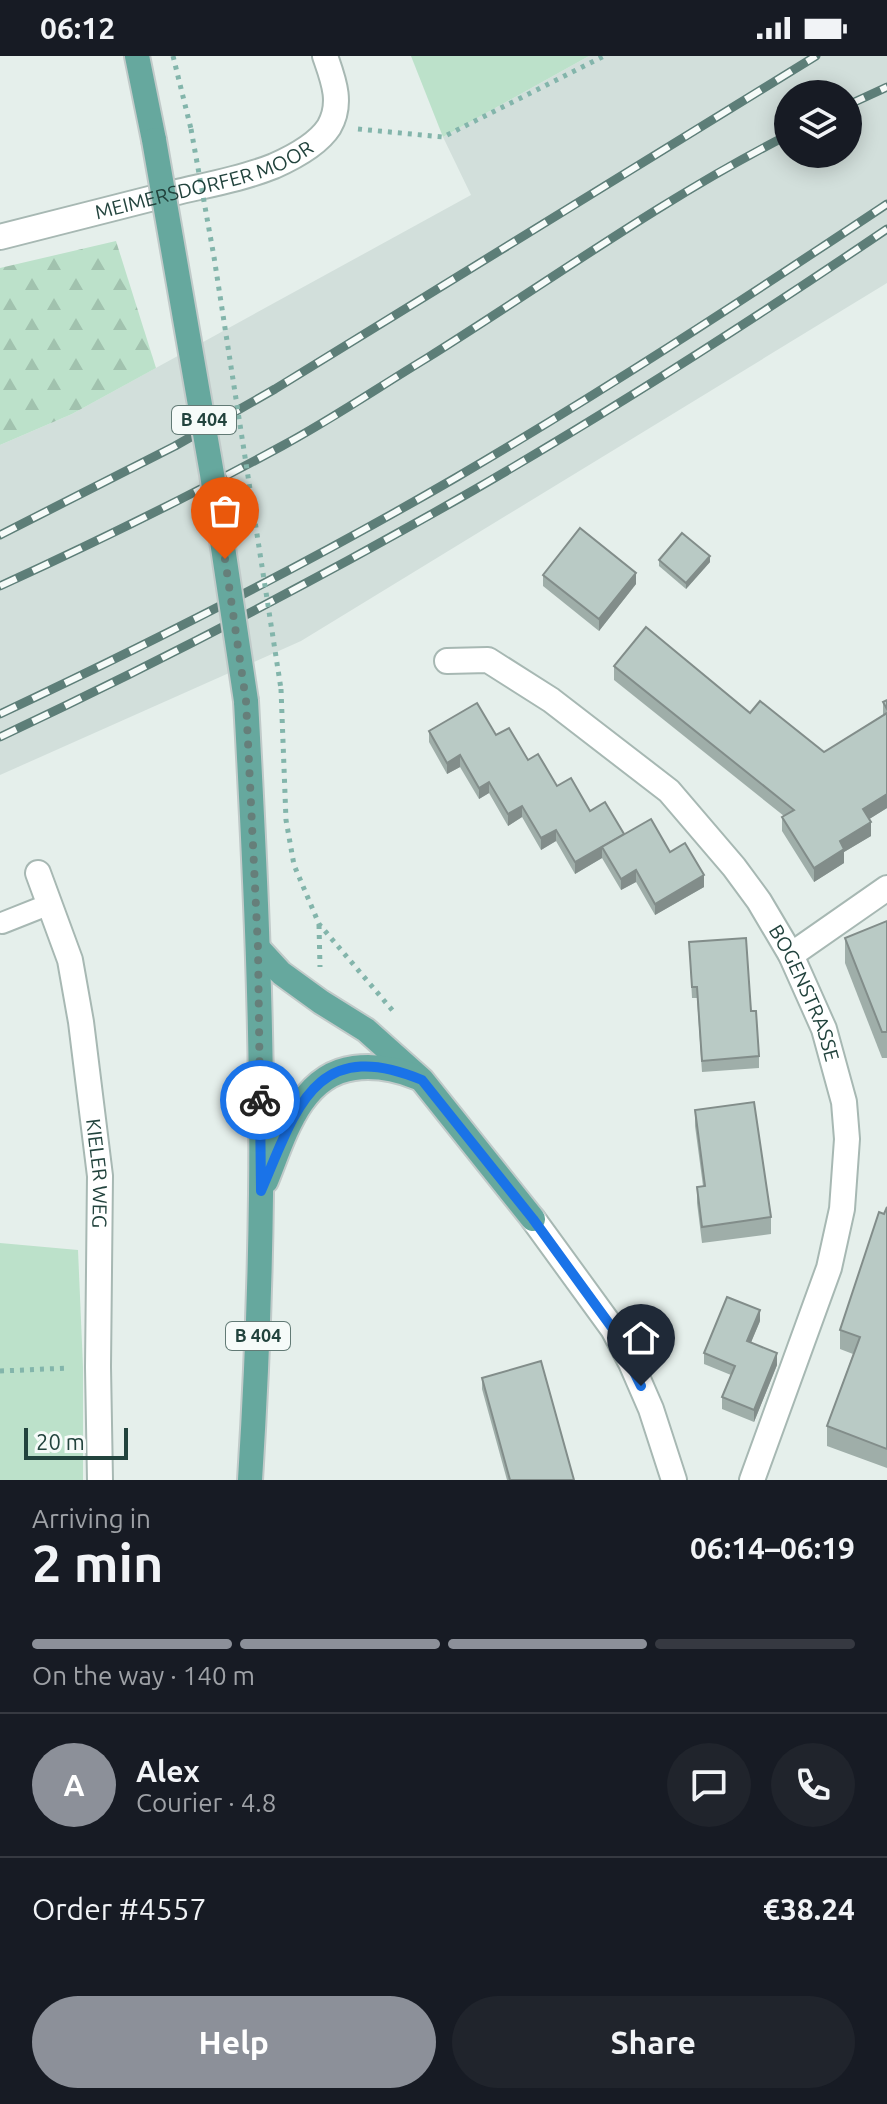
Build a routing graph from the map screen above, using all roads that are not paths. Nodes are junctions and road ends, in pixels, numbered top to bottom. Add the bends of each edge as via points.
1 (137, 56) edge
2 (325, 56) edge
3 (0, 237) edge
4 (447, 661) dead end
5 (38, 873) dead end
6 (887, 888) edge
7 (50, 904) junction
8 (2, 923) edge
9 (258, 948) junction
10 (791, 955) junction
11 (422, 1080) junction
12 (261, 1191) junction
13 (533, 1219) joint
14 (100, 1480) edge
15 (250, 1480) edge
16 (674, 1480) edge
17 (752, 1480) edge

1 - 9 main road, B 404, bridge via 212,474 246,701
2 - 3 street, MEIMERSDORFER MOOR via 337,107 329,126 307,147 234,178
4 - 10 street, BOGENSTRASSE via 488,660 551,700 669,791 743,878
5 - 7 street, KIELER WEG
6 - 10 street
7 - 8 lane
7 - 14 street, KIELER WEG via 70,960 100,1176
9 - 11 main road via 281,973 366,1030
9 - 12 main road, B 404
10 - 17 street, BOGENSTRASSE via 837,1071 844,1102 846,1174 829,1268
11 - 12 main road via 397,1069 361,1067 340,1070 318,1082 291,1121
11 - 13 main road
12 - 15 main road, B 404
13 - 16 street via 613,1329 651,1409

